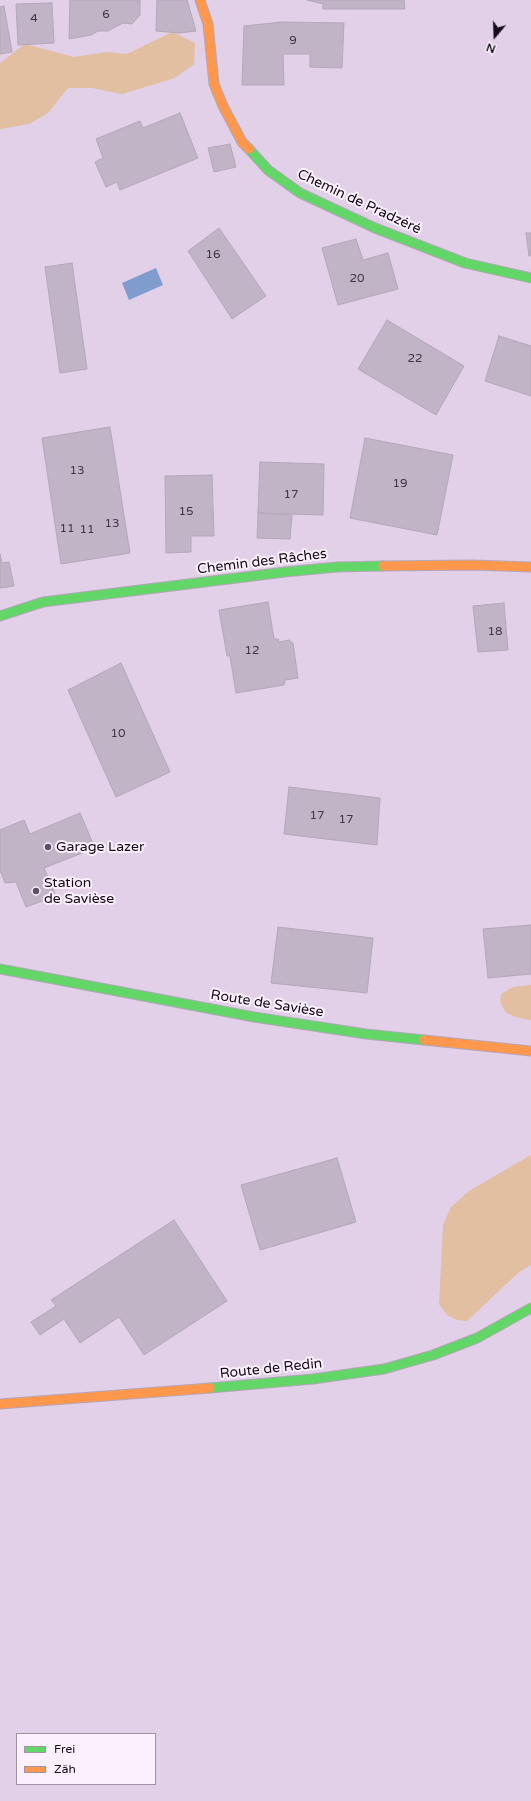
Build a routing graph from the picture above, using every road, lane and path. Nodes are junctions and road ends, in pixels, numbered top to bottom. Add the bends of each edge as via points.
1 (200, 0) edge
2 (531, 278) edge
3 (531, 567) edge
4 (0, 616) edge
5 (0, 969) edge
6 (531, 1051) edge
7 (531, 1308) edge
8 (0, 1404) edge

1 - 2 street, Chemin de Pradzéré via 208,24 213,76 223,106 242,142 261,164 286,184 320,203 439,253 485,268
3 - 4 street, Chemin des Râches via 391,565 292,571 42,602
5 - 6 street, Route de Savièse via 254,1017 366,1034
7 - 8 street, Route de Redin via 477,1338 433,1355 384,1369 241,1386

